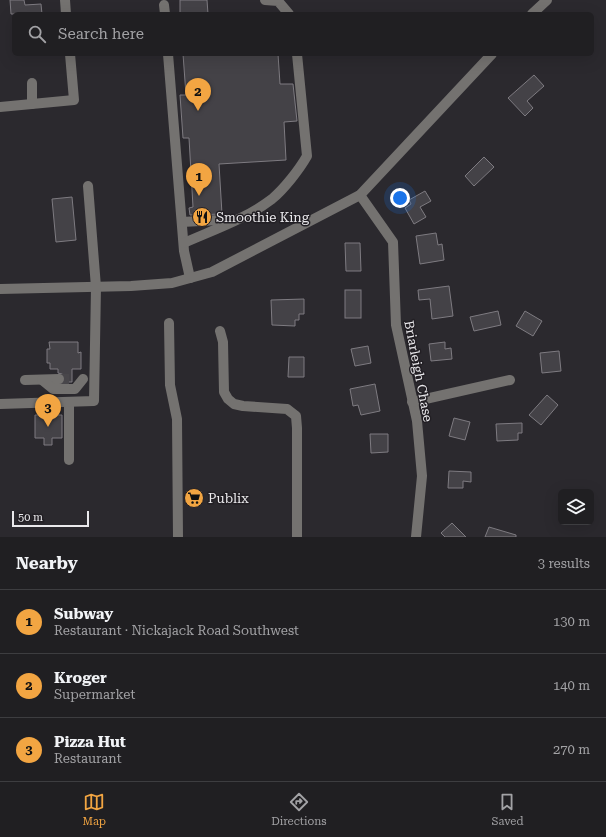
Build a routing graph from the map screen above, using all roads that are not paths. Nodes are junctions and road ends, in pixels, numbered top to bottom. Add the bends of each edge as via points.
1 (65, 0) edge
2 (265, 0) edge
3 (547, 0) edge
4 (66, 12) edge
5 (287, 12) edge
6 (534, 12) edge
7 (70, 56) edge
8 (168, 56) edge
9 (297, 56) edge
10 (490, 56) edge
11 (32, 83) dead end
12 (32, 104) junction
13 (0, 107) edge
14 (88, 186) dead end
15 (360, 196) junction
16 (182, 222) junction
17 (231, 222) junction
18 (184, 243) junction
19 (190, 278) junction
20 (96, 287) junction
21 (0, 289) edge
22 (169, 323) dead end
23 (220, 331) dead end
24 (83, 378) junction
25 (95, 378) junction
26 (59, 379) tunnel mouth
27 (72, 379) tunnel mouth
28 (25, 380) dead end
29 (42, 380) junction
30 (510, 380) dead end
31 (69, 402) junction
32 (412, 402) junction
33 (0, 404) edge
34 (69, 460) dead end
35 (178, 537) edge
36 (297, 537) edge
37 (416, 537) edge

1 - 4 street
2 - 5 street via 278,1
3 - 6 street
7 - 12 street via 74,100
8 - 16 street
9 - 17 street via 307,156 273,198
10 - 15 street
11 - 12 street
12 - 13 street
14 - 20 street
15 - 19 street via 212,272
15 - 32 street, Briarleigh Chase via 393,242 396,326
16 - 17 street
16 - 18 street
17 - 18 street
18 - 19 street
19 - 20 street via 172,283
20 - 21 street
20 - 25 street
22 - 35 street via 170,385 177,419
23 - 36 street via 223,342 224,392 228,399 243,406 287,409 296,416
24 - 25 street
24 - 27 street
24 - 29 street via 75,389 54,389
25 - 31 street via 94,401
26 - 29 street
28 - 29 street
30 - 32 street
31 - 33 street
31 - 34 street
32 - 37 street, Briarleigh Chase via 417,421 422,476

